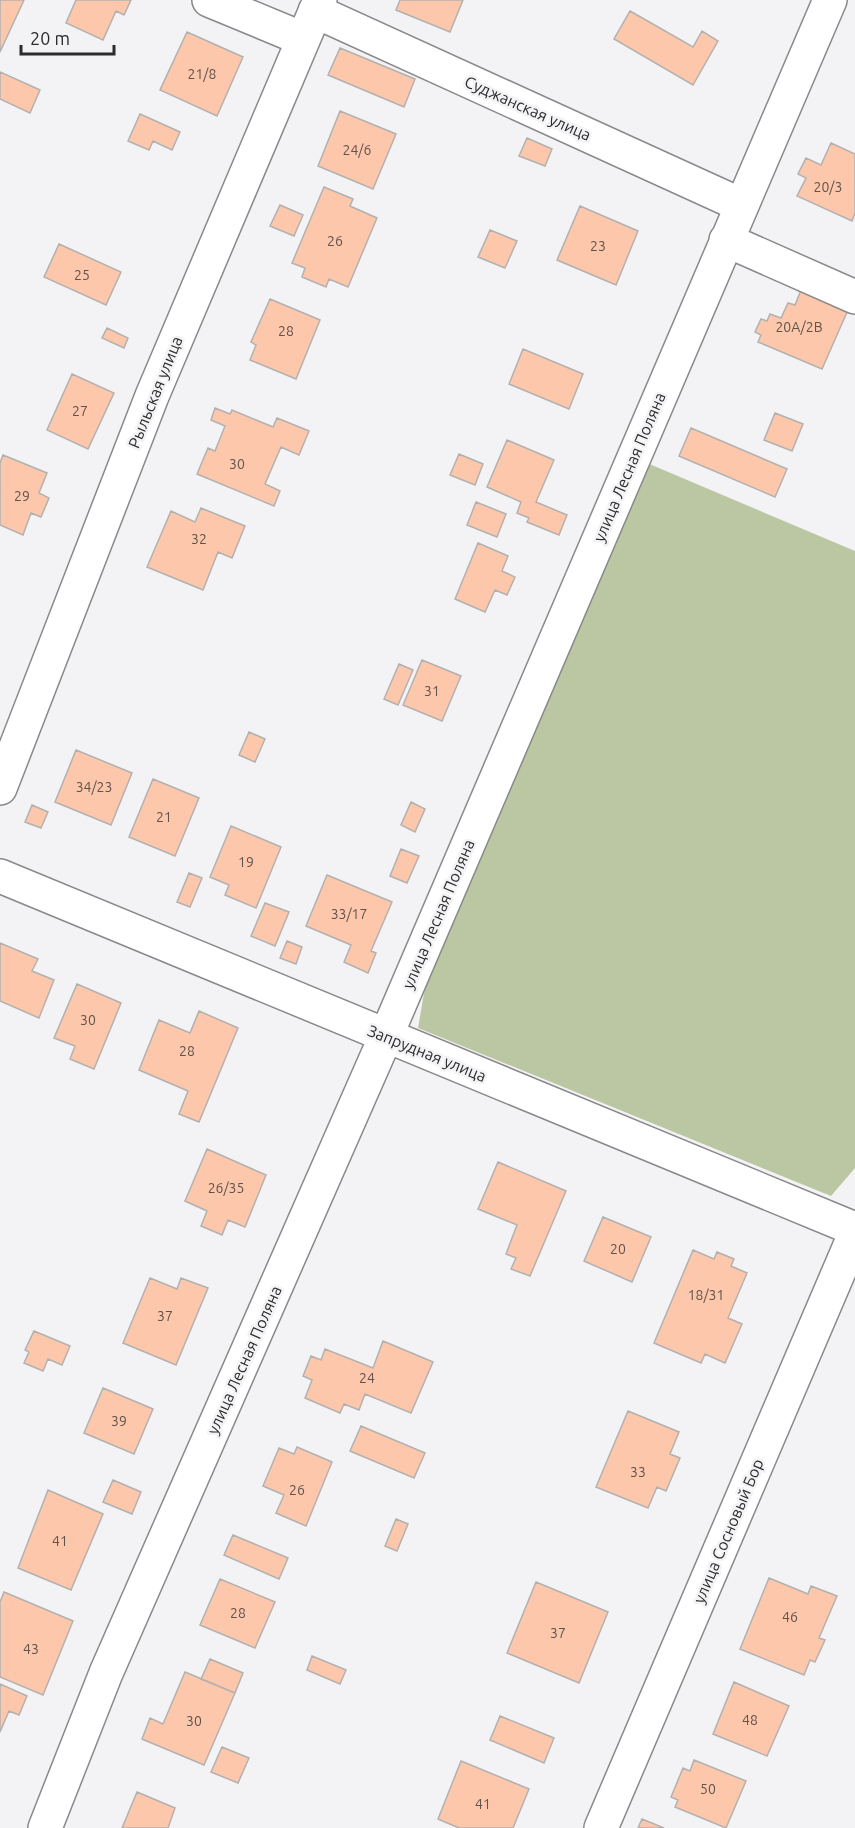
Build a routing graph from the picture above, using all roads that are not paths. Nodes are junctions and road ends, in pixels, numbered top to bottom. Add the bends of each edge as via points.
1 (209, 0) edge
2 (830, 0) edge
3 (313, 17) edge
4 (741, 205) junction
5 (726, 240) junction
6 (855, 297) edge
7 (0, 788) edge
8 (0, 876) edge
9 (386, 1036) junction
10 (855, 1229) edge
11 (855, 1234) edge
12 (45, 1828) edge
13 (601, 1828) edge

1 - 3 street, Суджанская улица
2 - 4 street, улица Лесная Поляна
3 - 4 street, Суджанская улица
3 - 7 street, Рыльская улица via 152,396
4 - 5 street, улица Лесная Поляна
5 - 6 street
5 - 9 street, улица Лесная Поляна
8 - 9 street, Запрудная улица
9 - 10 street, Запрудная улица
9 - 12 street, улица Лесная Поляна via 106,1672
11 - 13 street, улица Сосновый Бор

